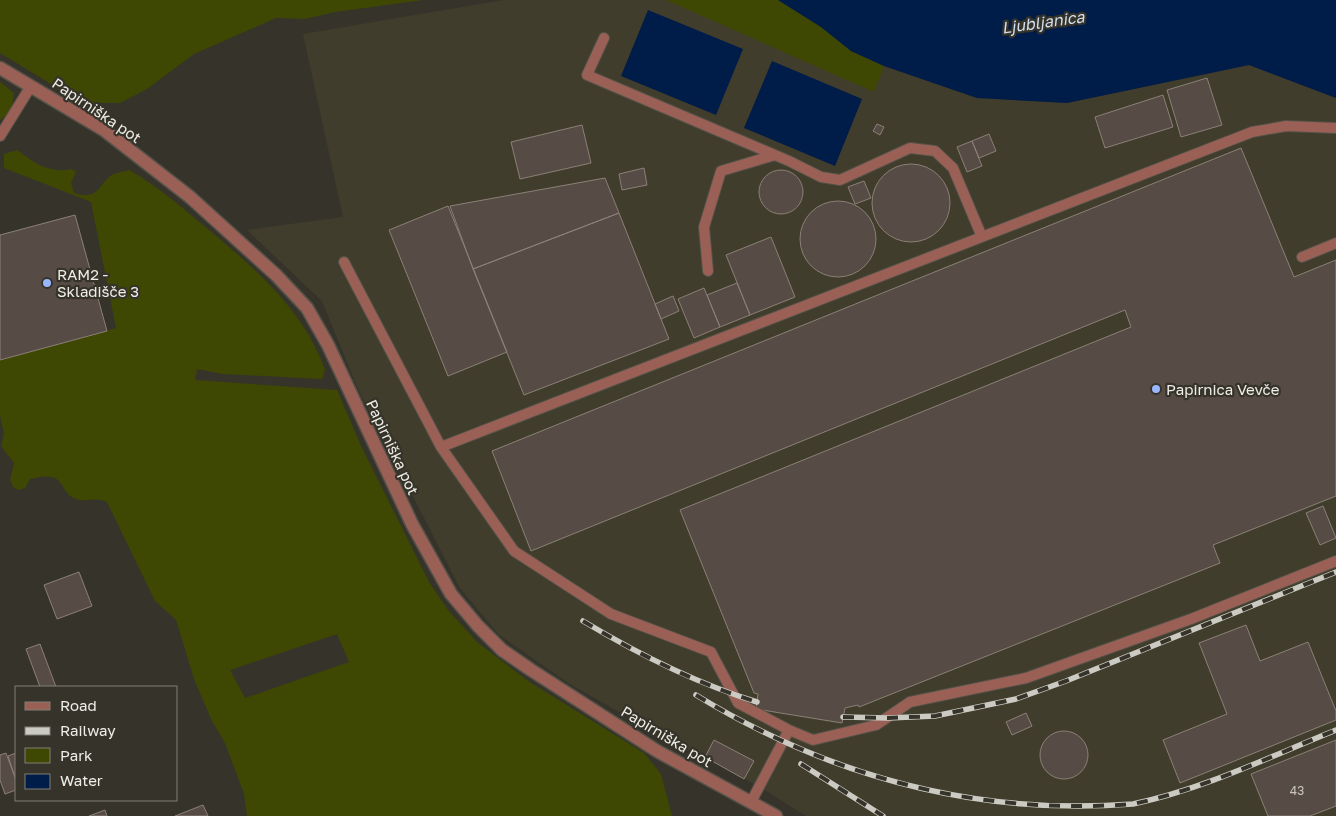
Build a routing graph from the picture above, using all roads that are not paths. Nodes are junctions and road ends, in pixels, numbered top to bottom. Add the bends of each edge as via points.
1 (604, 38) dead end
2 (0, 68) edge
3 (31, 86) junction
4 (1336, 128) edge
5 (0, 136) edge
6 (775, 155) junction
7 (982, 237) junction
8 (1336, 243) edge
9 (1302, 257) dead end
10 (344, 262) dead end
11 (708, 271) dead end
12 (441, 447) junction
13 (1336, 561) edge
14 (789, 730) junction
15 (751, 802) junction
16 (776, 816) edge

1 - 6 lane via 587,75
2 - 3 street, Papirniška pot
3 - 5 lane
3 - 15 street, Papirniška pot via 104,130 190,197 276,275 307,308 328,345 412,524 451,594 502,650 648,746
4 - 7 lane via 1286,126 1252,132
6 - 7 lane via 821,178 840,180 910,148 935,151 953,168
6 - 11 lane via 721,171 704,227
7 - 12 lane
8 - 9 lane
10 - 12 lane
12 - 14 lane via 514,551 611,614 711,652 738,703
13 - 14 lane via 1191,619 1026,678 910,702 876,725 813,740
14 - 15 lane
15 - 16 street, Papirniška pot

